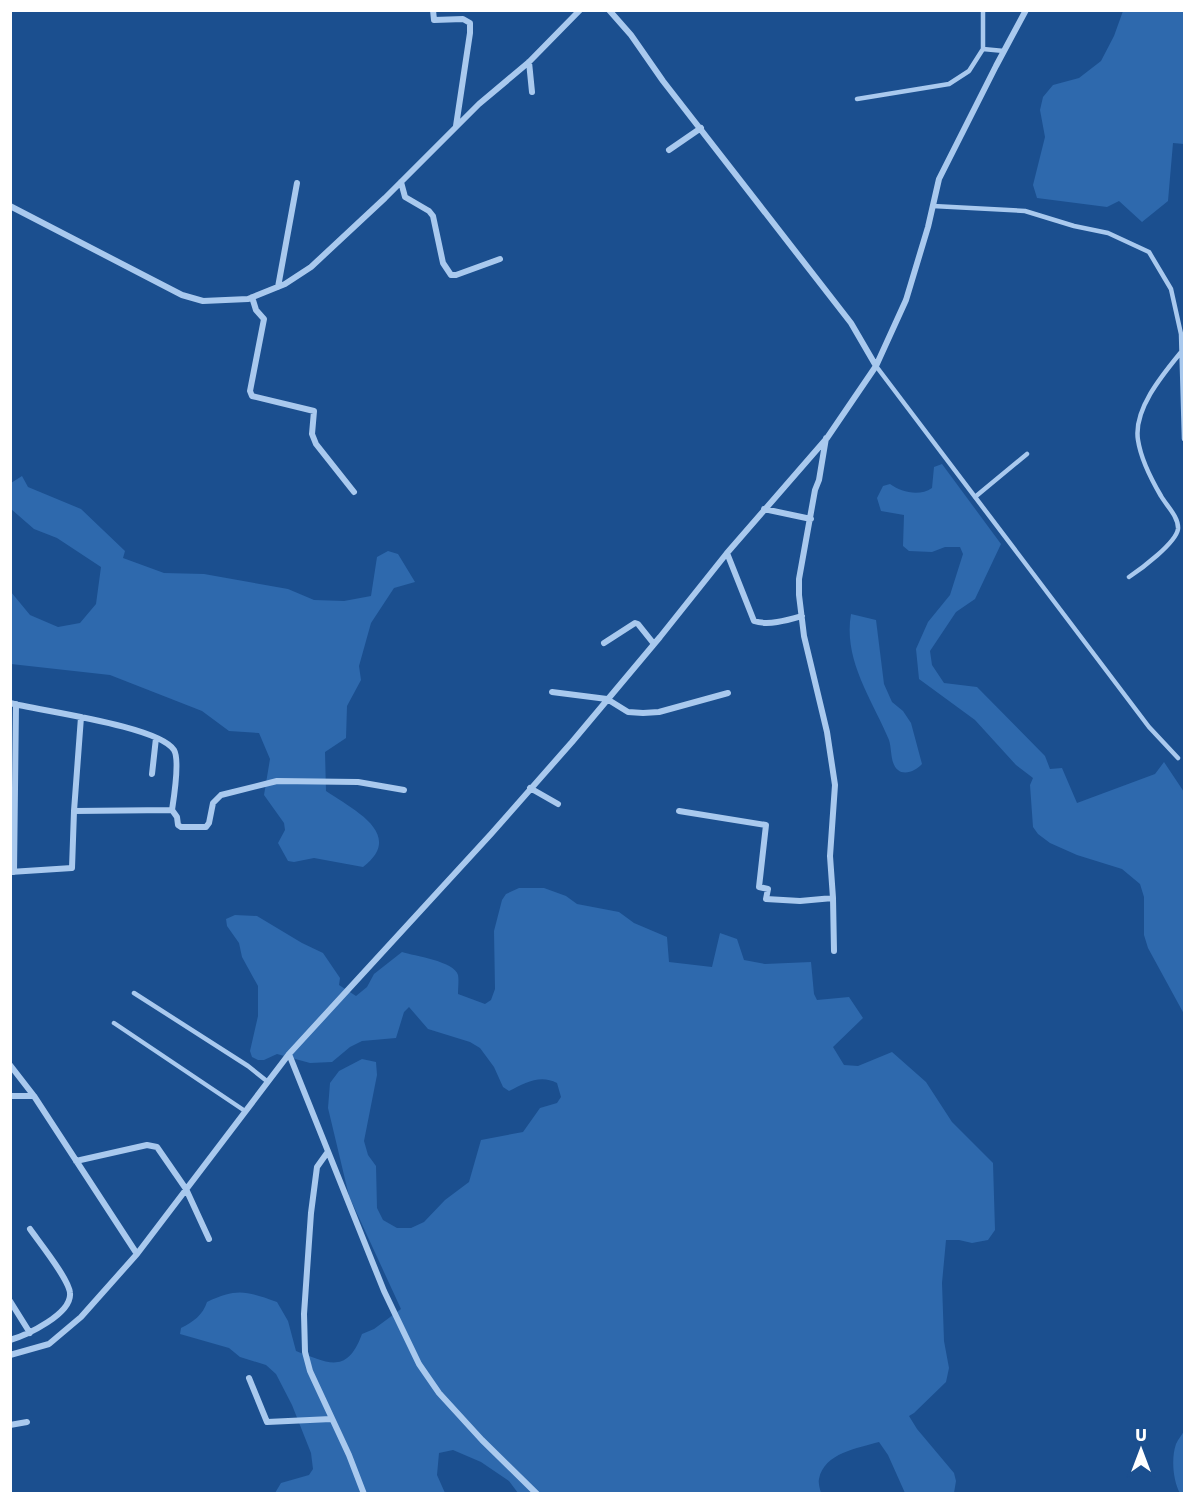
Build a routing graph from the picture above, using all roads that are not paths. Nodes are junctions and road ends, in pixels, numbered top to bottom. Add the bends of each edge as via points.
1 (433, 10) edge
2 (580, 10) edge
3 (609, 10) edge
4 (983, 10) edge
5 (1026, 10) edge
6 (983, 50) junction
7 (1004, 51) junction
8 (529, 62) junction
9 (532, 92) dead end
10 (857, 99) dead end
11 (456, 126) junction
12 (701, 128) junction
13 (669, 150) dead end
14 (401, 182) junction
15 (297, 183) dead end
16 (10, 206) edge
17 (933, 206) junction
18 (500, 259) dead end
19 (278, 287) junction
20 (252, 297) junction
21 (1182, 351) junction
22 (876, 366) junction
23 (826, 438) junction
24 (1185, 439) edge
25 (1027, 454) dead end
26 (354, 492) dead end
27 (975, 498) junction
28 (764, 509) junction
29 (811, 519) junction
30 (726, 553) junction
31 (1129, 577) dead end
32 (802, 616) junction
33 (604, 643) dead end
34 (654, 645) junction
35 (552, 692) dead end
36 (728, 693) dead end
37 (607, 699) junction
38 (13, 703) edge
39 (81, 717) junction
40 (156, 738) junction
41 (1178, 758) dead end
42 (152, 774) dead end
43 (530, 788) junction
44 (404, 790) dead end
45 (558, 804) dead end
46 (172, 810) junction
47 (74, 811) junction
48 (679, 811) dead end
49 (12, 872) edge
50 (833, 898) junction
51 (834, 951) dead end
52 (134, 993) dead end
53 (114, 1023) dead end
54 (289, 1054) junction
55 (10, 1065) edge
56 (268, 1082) junction
57 (10, 1096) edge
58 (34, 1096) junction
59 (244, 1112) junction
60 (327, 1153) junction
61 (76, 1161) junction
62 (186, 1189) junction
63 (30, 1229) dead end
64 (209, 1239) dead end
65 (136, 1254) junction
66 (10, 1301) edge
67 (30, 1333) junction
68 (10, 1340) edge
69 (10, 1355) edge
70 (249, 1378) dead end
71 (331, 1419) junction
72 (27, 1422) dead end
73 (10, 1425) edge
74 (364, 1494) edge
75 (537, 1494) edge

1 - 11 street via 434,20 463,19 470,23
2 - 8 street
3 - 12 street
4 - 6 lane
5 - 7 street
6 - 7 lane
6 - 10 lane via 969,71 949,84
7 - 17 street via 939,179
8 - 9 street
8 - 11 street
11 - 14 street
12 - 13 street
12 - 22 street via 851,323
14 - 18 street via 405,197 433,216 442,263 451,275
14 - 19 street via 311,267
15 - 19 street
16 - 20 street via 182,295 203,301
17 - 21 lane via 1025,211 1108,233 1149,252 1171,289
17 - 22 street via 906,300
19 - 20 street
20 - 26 street via 264,319 252,396 314,411 312,434 316,444
21 - 24 lane
21 - 31 lane via 1150,396 1137,438 1143,460 1178,528 1148,564
22 - 23 street
22 - 27 lane
23 - 28 street
23 - 29 street
25 - 27 lane
27 - 41 lane via 1149,727
28 - 29 street
28 - 30 street
29 - 32 street via 799,579
30 - 32 street via 754,621
30 - 34 street
32 - 50 street via 835,785 830,856
33 - 34 street via 634,622
34 - 37 street
35 - 37 street
36 - 37 street via 643,713 628,712
37 - 43 street
38 - 39 street
38 - 49 street
39 - 40 street
39 - 47 street
40 - 42 street
40 - 46 street via 176,754
43 - 45 street
43 - 54 street
44 - 46 street via 358,782 277,781 221,795 213,803 206,827 178,825
46 - 47 street
47 - 49 street via 73,867
48 - 50 street via 766,825 759,887 768,889 766,899
50 - 51 street
52 - 56 lane
53 - 59 lane
54 - 56 street
54 - 60 street
55 - 58 street
56 - 59 street
57 - 58 street
58 - 61 street
59 - 62 street
60 - 71 street via 317,1167 304,1314 305,1352
60 - 75 street via 419,1364 439,1393
61 - 62 street via 152,1145
61 - 65 street
62 - 64 street
62 - 65 street
63 - 67 street via 66,1280 70,1292 66,1305 50,1322
65 - 69 street via 63,1334 42,1348
66 - 67 street
67 - 68 street
70 - 71 street via 267,1422
71 - 74 street
72 - 73 street

